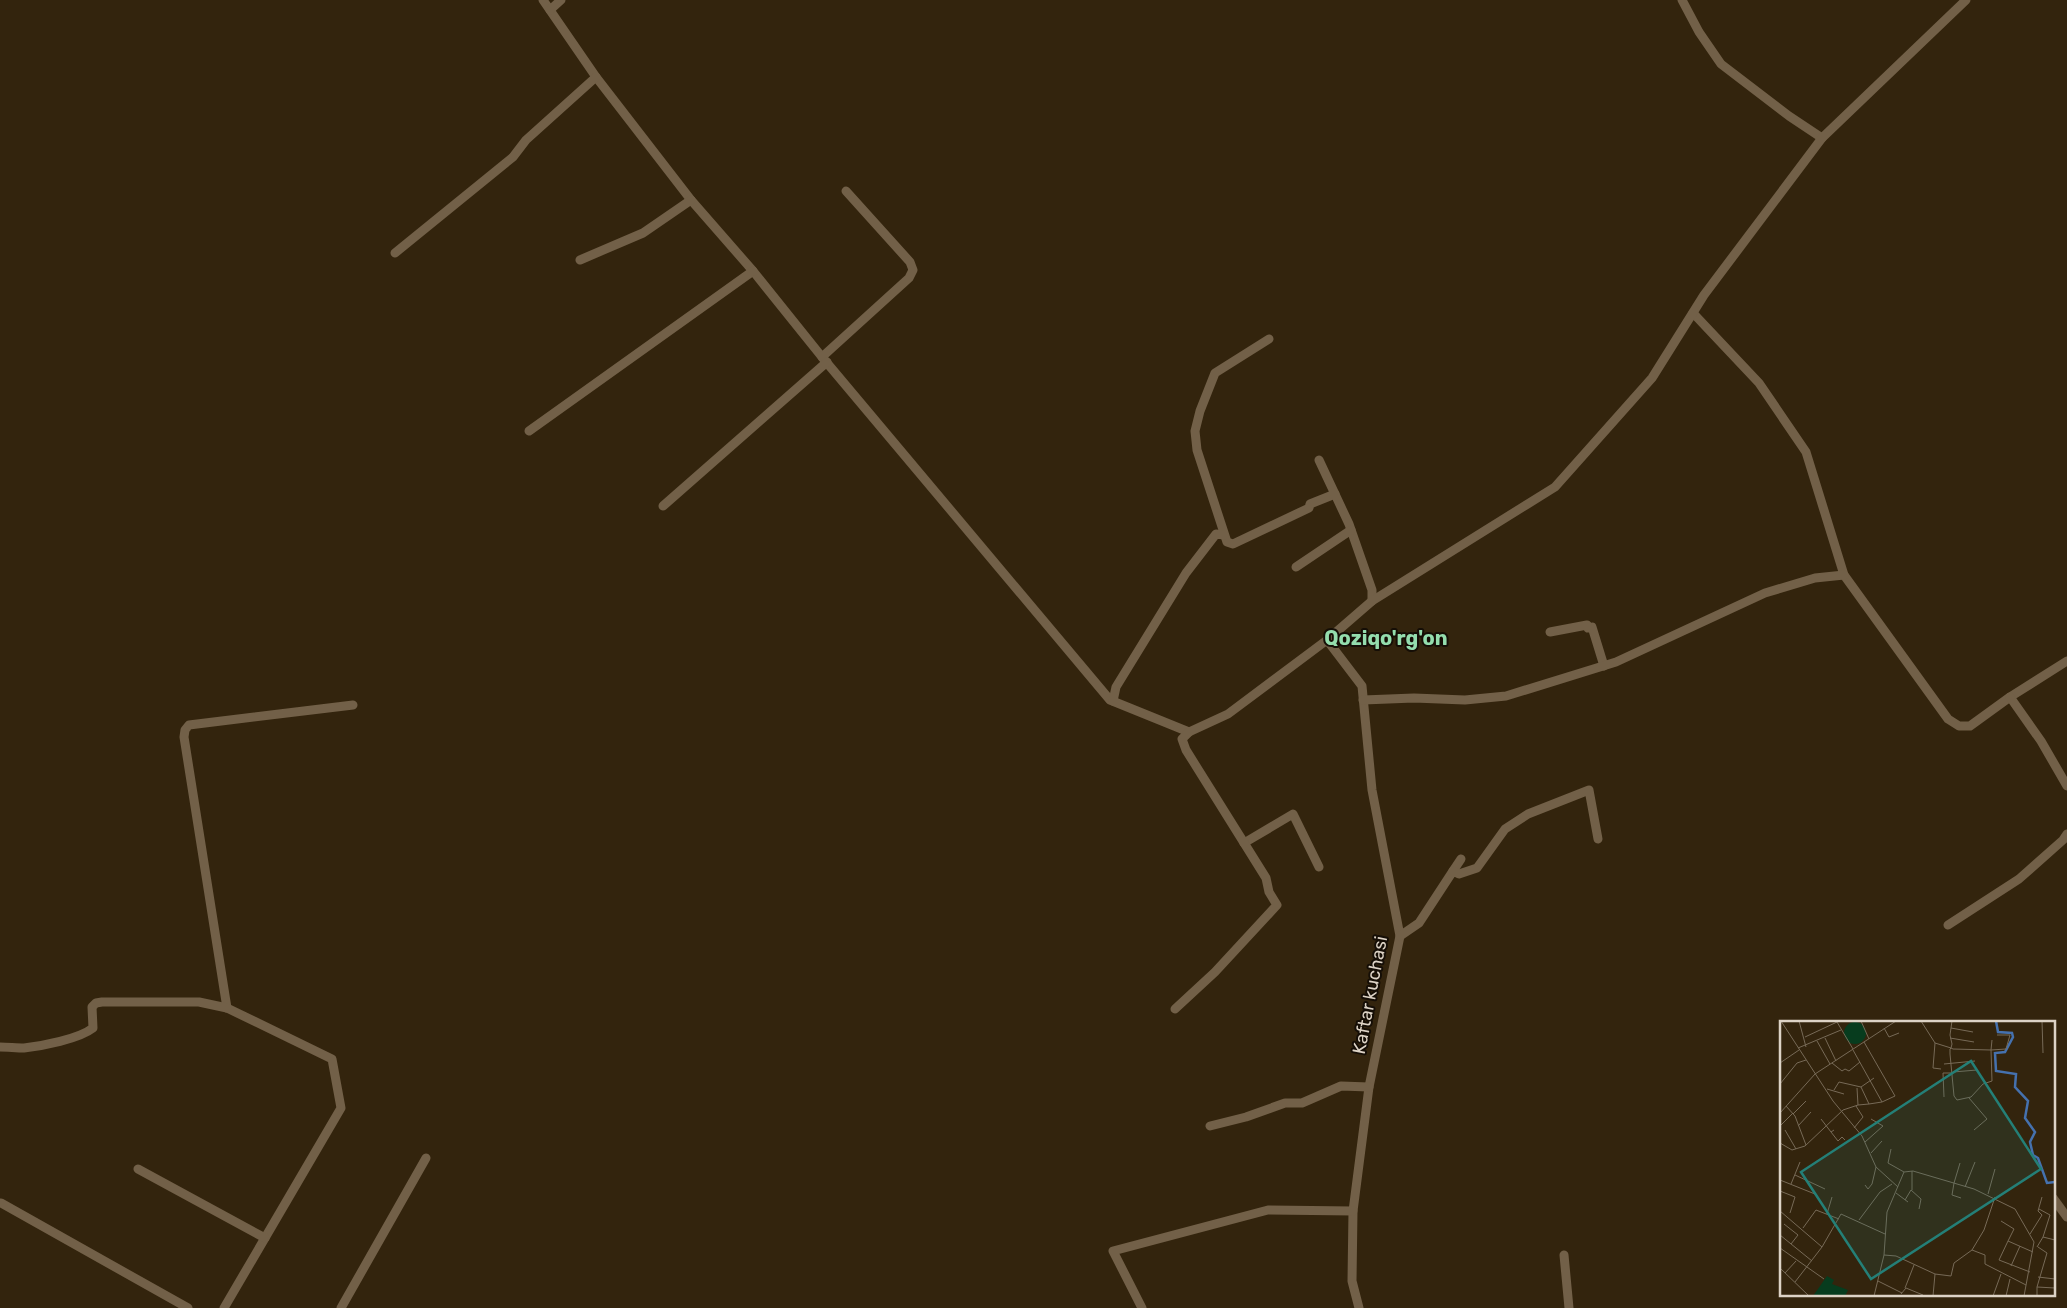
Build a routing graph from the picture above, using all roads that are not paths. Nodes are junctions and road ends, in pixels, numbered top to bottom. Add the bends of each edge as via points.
1 (544, 0) edge
2 (561, 0) edge
3 (1682, 0) edge
4 (1966, 0) edge
5 (550, 10) junction
6 (596, 77) junction
7 (1822, 138) junction
8 (846, 191) dead end
9 (691, 200) junction
10 (395, 253) dead end
11 (580, 260) dead end
12 (753, 271) junction
13 (1693, 313) junction
14 (1269, 338) dead end
15 (825, 360) junction
16 (529, 431) dead end
17 (1319, 460) dead end
18 (1335, 494) junction
19 (663, 506) dead end
20 (1351, 530) junction
21 (1224, 535) junction
22 (1296, 567) dead end
23 (1844, 575) junction
24 (1372, 601) junction
25 (1550, 632) dead end
26 (1327, 640) junction
27 (2067, 661) edge
28 (1604, 666) junction
29 (2010, 697) junction
30 (1363, 700) junction
31 (1113, 701) junction
32 (353, 705) dead end
33 (1189, 732) junction
34 (2067, 786) edge
35 (2067, 834) edge
36 (1598, 839) dead end
37 (1244, 842) junction
38 (1461, 859) dead end
39 (1319, 867) dead end
40 (1453, 871) junction
41 (1948, 925) dead end
42 (1400, 936) junction
43 (227, 1008) junction
44 (1175, 1009) dead end
45 (0, 1046) edge
46 (1369, 1087) junction
47 (1210, 1126) dead end
48 (426, 1158) dead end
49 (138, 1169) dead end
50 (2054, 1199) edge
51 (1, 1202) dead end
52 (1353, 1211) junction
53 (2067, 1217) edge
54 (265, 1238) junction
55 (1564, 1254) dead end
56 (188, 1308) edge
57 (224, 1308) edge
58 (341, 1308) edge
59 (1142, 1308) edge
60 (1359, 1308) edge
61 (1569, 1308) edge

1 - 5 street
2 - 5 street
3 - 7 street via 1721,64
4 - 7 street
5 - 6 street
6 - 9 street
6 - 10 street via 526,140 513,157
7 - 13 street
8 - 15 street via 910,262 912,270 909,278
9 - 11 street via 643,233
9 - 12 street
12 - 15 street
12 - 16 street
13 - 23 street via 1759,383 1806,452
13 - 24 street via 1652,378 1555,487
14 - 21 street via 1215,373 1195,431 1197,450
15 - 19 street
15 - 31 street
17 - 18 street
18 - 20 street
18 - 21 street via 1233,544 1227,542
20 - 22 street
20 - 24 street via 1372,590
21 - 31 street via 1216,534 1186,573 1116,687
23 - 28 street via 1815,578 1765,593
23 - 29 street via 1948,719 1959,726 1970,726
24 - 26 street
25 - 28 street via 1587,624 1588,628 1592,627
26 - 30 street, Kaftar kuchasi via 1362,686
26 - 33 street via 1228,714
27 - 29 street
28 - 30 street via 1506,696 1465,700
29 - 34 street
30 - 42 street, Kaftar kuchasi via 1372,790
31 - 33 street
32 - 43 street via 189,725 185,730
33 - 37 street via 1182,739 1186,750
35 - 41 street via 2019,880
36 - 40 street via 1589,790 1584,790 1528,814 1505,829 1477,868 1459,874
37 - 39 street via 1293,814
37 - 44 street via 1266,878 1269,892 1277,905 1215,972
38 - 40 street
40 - 42 street via 1419,923
42 - 46 street, Kaftar kuchasi
43 - 45 street via 199,1002 96,1003 92,1007 93,1028 88,1033 24,1048
43 - 54 street via 332,1059 341,1108
46 - 47 street via 1341,1086 1302,1103 1285,1103
46 - 52 street, Kaftar kuchasi
48 - 58 street
49 - 54 street
50 - 53 street
51 - 56 street
52 - 59 street via 1268,1210 1113,1251
52 - 60 street, Kaftar kuchasi via 1352,1281
54 - 57 street
55 - 61 street

